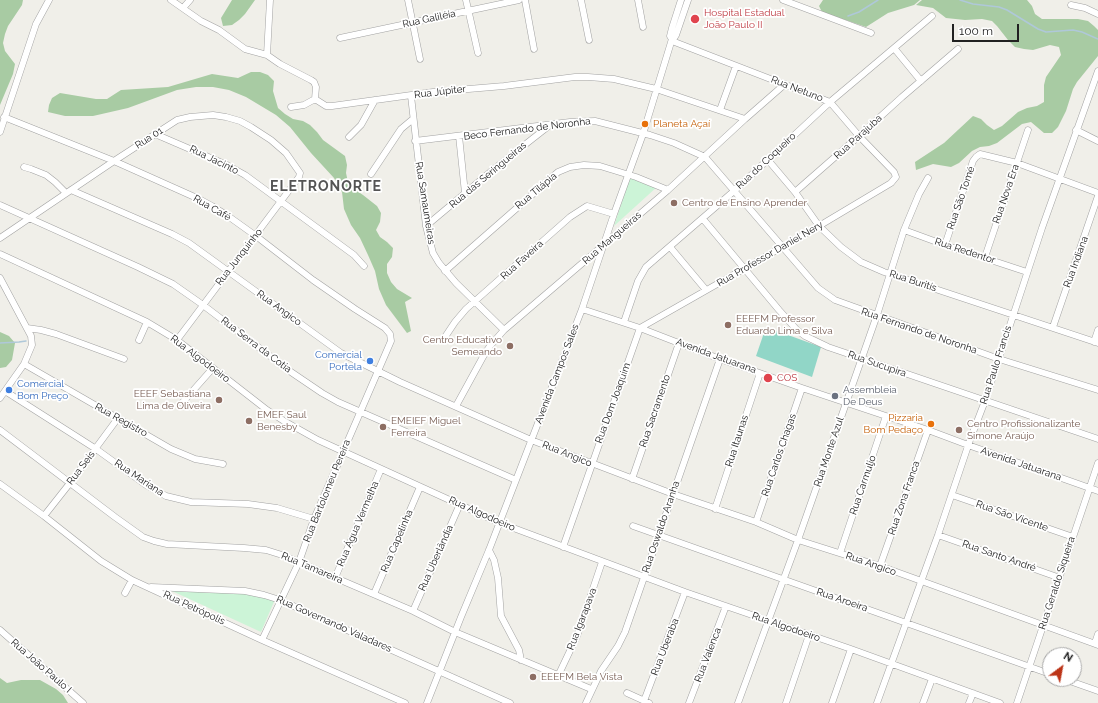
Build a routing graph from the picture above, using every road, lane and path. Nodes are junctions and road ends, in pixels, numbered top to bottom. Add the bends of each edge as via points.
1 (49, 0) edge
2 (171, 0) edge
3 (190, 0) edge
4 (270, 0) edge
5 (408, 0) edge
6 (466, 0) edge
7 (519, 0) edge
8 (525, 0) edge
9 (581, 0) edge
10 (638, 0) edge
11 (681, 0) edge
12 (688, 0) edge
13 (783, 0) edge
14 (1070, 5) dead end
15 (183, 8) junction
16 (468, 11) junction
17 (1098, 14) edge
18 (932, 16) dead end
19 (412, 22) junction
20 (643, 27) dead end
21 (871, 33) dead end
22 (340, 38) dead end
23 (589, 40) dead end
24 (672, 40) junction
25 (894, 48) junction
26 (534, 49) dead end
27 (958, 49) dead end
28 (478, 53) dead end
29 (267, 55) junction
30 (420, 59) dead end
31 (736, 66) junction
32 (1098, 71) edge
33 (921, 81) junction
34 (786, 84) junction
35 (1098, 87) edge
36 (656, 89) junction
37 (1091, 90) junction
38 (411, 96) junction
39 (315, 99) junction
40 (375, 100) junction
41 (830, 102) junction
42 (291, 107) dead end
43 (720, 110) junction
44 (4, 117) junction
45 (413, 119) junction
46 (745, 119) junction
47 (552, 124) junction
48 (1028, 130) dead end
49 (1076, 130) junction
50 (0, 132) edge
51 (155, 134) junction
52 (643, 134) junction
53 (459, 136) junction
54 (859, 136) junction
55 (349, 137) dead end
56 (415, 141) junction
57 (1098, 141) edge
58 (705, 157) junction
59 (768, 160) junction
60 (114, 161) junction
61 (1017, 163) junction
62 (24, 167) dead end
63 (300, 174) joint
64 (371, 174) dead end
65 (629, 174) junction
66 (895, 175) joint
67 (928, 178) dead end
68 (1059, 178) junction
69 (668, 190) junction
70 (734, 191) junction
71 (68, 192) junction
72 (795, 192) junction
73 (466, 193) junction
74 (1098, 195) edge
75 (281, 202) junction
76 (0, 205) edge
77 (614, 214) junction
78 (28, 218) junction
79 (703, 218) junction
80 (426, 226) junction
81 (820, 226) junction
82 (904, 230) junction
83 (256, 236) junction
84 (0, 238) edge
85 (945, 245) junction
86 (603, 246) junction
87 (670, 247) junction
88 (782, 248) junction
89 (0, 254) edge
90 (985, 257) junction
91 (364, 266) dead end
92 (744, 269) junction
93 (228, 271) junction
94 (445, 271) junction
95 (1027, 272) junction
96 (889, 273) junction
97 (0, 278) edge
98 (706, 290) junction
99 (474, 302) junction
100 (203, 304) junction
101 (582, 308) junction
102 (1013, 314) junction
103 (877, 315) junction
104 (147, 322) junction
105 (624, 322) junction
106 (1053, 327) junction
107 (27, 328) junction
108 (640, 328) junction
109 (504, 330) junction
110 (1098, 330) edge
111 (140, 340) dead end
112 (177, 340) junction
113 (443, 340) dead end
114 (391, 341) joint
115 (1096, 342) edge
116 (679, 343) junction
117 (861, 358) junction
118 (124, 359) dead end
119 (720, 359) junction
120 (999, 359) junction
121 (24, 364) junction
122 (213, 368) junction
123 (377, 372) junction
124 (760, 373) junction
125 (802, 388) junction
126 (1098, 390) edge
127 (5, 391) junction
128 (0, 398) edge
129 (985, 401) junction
130 (846, 402) junction
131 (182, 403) dead end
132 (456, 406) junction
133 (360, 412) junction
134 (886, 416) junction
135 (118, 418) junction
136 (0, 430) edge
137 (928, 430) junction
138 (1098, 439) edge
139 (531, 440) junction
140 (968, 445) junction
141 (96, 449) junction
142 (343, 452) junction
143 (1098, 463) edge
144 (223, 464) dead end
145 (591, 464) junction
146 (382, 469) junction
147 (632, 479) junction
148 (516, 480) junction
149 (70, 483) junction
150 (0, 484) edge
151 (420, 487) junction
152 (1090, 488) junction
153 (1098, 491) edge
154 (673, 494) junction
155 (952, 495) junction
156 (460, 504) junction
157 (715, 509) junction
158 (44, 516) junction
159 (314, 519) junction
160 (756, 522) junction
161 (500, 523) junction
162 (633, 526) dead end
163 (659, 535) junction
164 (938, 535) junction
165 (1073, 537) junction
166 (798, 540) junction
167 (563, 547) junction
168 (489, 550) junction
169 (840, 553) junction
170 (298, 562) junction
171 (602, 562) junction
172 (880, 566) junction
173 (644, 576) junction
174 (335, 578) junction
175 (1060, 578) junction
176 (783, 579) junction
177 (132, 580) junction
178 (921, 582) junction
179 (147, 587) junction
180 (685, 592) junction
181 (125, 594) dead end
182 (374, 594) junction
183 (280, 600) junction
184 (726, 606) junction
185 (413, 611) junction
186 (768, 621) junction
187 (906, 623) junction
188 (1044, 626) junction
189 (0, 630) edge
190 (455, 632) junction
191 (1098, 634) edge
192 (809, 635) junction
193 (262, 640) junction
194 (1096, 644) edge
195 (851, 649) junction
196 (521, 660) junction
197 (891, 665) junction
198 (1029, 666) junction
199 (439, 671) junction
200 (1042, 671) edge
201 (558, 676) junction
202 (932, 679) junction
203 (1082, 685) edge
204 (591, 689) junction
205 (1098, 691) edge
206 (627, 693) dead end
207 (973, 693) junction
208 (647, 702) edge
209 (83, 703) edge
210 (405, 703) edge
211 (427, 703) edge
212 (510, 703) edge
213 (586, 703) edge
214 (689, 703) edge
215 (738, 703) edge
216 (786, 703) edge
217 (832, 703) edge
218 (877, 703) edge
219 (923, 703) edge
220 (969, 703) edge
221 (1000, 703) edge
222 (1017, 703) edge

1 - 44 street via 38,20
2 - 15 street
3 - 15 street
4 - 29 street
5 - 19 street
6 - 16 street
7 - 16 street, Rua Galiléia
8 - 26 street
9 - 23 street
10 - 20 street
11 - 24 street, Avenida Campos Sales via 670,36
12 - 24 street, Avenida Campos Sales
13 - 21 street
14 - 17 street
15 - 29 street via 245,49
16 - 19 street, Rua Galiléia
16 - 28 street
18 - 25 street, Rua do Coqueiro
19 - 22 street, Rua Galiléia
19 - 30 street
24 - 31 street, Rua Netuno
24 - 36 street, Avenida Campos Sales
25 - 33 street
25 - 41 street, Rua do Coqueiro
27 - 33 street, Rua Parajuba
29 - 39 street via 314,82
31 - 34 street, Rua Netuno
31 - 43 street
32 - 37 street, Rua Paulo Francis
33 - 54 street, Rua Parajuba
34 - 41 street, Rua Netuno
34 - 46 street, Rua Mangueiras
35 - 37 street
36 - 38 street, Rua Júpiter via 614,78 575,77
36 - 43 street, Rua Júpiter
36 - 52 street, Avenida Campos Sales
37 - 49 street, Rua Paulo Francis
38 - 40 street, Rua Júpiter
38 - 45 street, Rua Samaumeiras
39 - 40 street, Rua Júpiter via 326,106
39 - 42 street via 304,105
40 - 55 street via 361,125
41 - 54 street, Rua Netuno
41 - 59 street, Rua do Coqueiro
43 - 46 street, Rua Júpiter
44 - 50 street
44 - 60 street, Rua Café
45 - 56 street, Rua Samaumeiras
45 - 64 street via 401,129
46 - 58 street, Rua Mangueiras
47 - 52 street, Beco Fernando de Noronha via 595,121
47 - 53 street, Beco Fernando de Noronha
47 - 73 street, Rua das Seringueiras
48 - 61 street, Rua Nova Era
49 - 57 street
49 - 68 street, Rua Paulo Francis
51 - 60 street, Rua 01
51 - 63 street, Rua 01 via 178,120 213,115 226,116 246,124 280,147 289,155
51 - 75 street, Rua Jacinto via 227,165
52 - 58 street, Beco Fernando de Noronha
52 - 65 street, Avenida Campos Sales
53 - 56 street, Beco Fernando de Noronha
53 - 73 street
54 - 66 street, Rua Netuno
54 - 72 street, Rua Parajuba
56 - 80 street, Rua Samaumeiras
58 - 69 street, Rua Mangueiras
58 - 70 street, Beco Fernando de Noronha
59 - 70 street, Rua do Coqueiro
59 - 72 street, Rua Buritís
60 - 71 street, Rua 01
60 - 83 street, Rua Café via 199,199
61 - 68 street
61 - 85 street, Rua São Tomé via 980,154 976,157
61 - 90 street, Rua Nova Era
62 - 71 street via 46,175
63 - 75 street, Rua Junquinho
65 - 69 street, Rua Tilápia
65 - 77 street, Avenida Campos Sales
65 - 94 street, Rua Tilápia via 600,166 584,165 558,172
66 - 81 street, Rua Professor Daniel Nery via 891,183
67 - 82 street, Rua Monte Azul
68 - 74 street
68 - 95 street, Rua Paulo Francis
69 - 86 street, Rua Mangueiras
70 - 79 street, Rua do Coqueiro
70 - 88 street, Beco Fernando de Noronha
71 - 78 street, Rua 01
71 - 93 street, Rua Angico via 172,234 190,243
72 - 81 street, Rua Buritís
73 - 80 street, Rua das Seringueiras
74 - 106 street, Rua Indiana
75 - 83 street, Rua Junquinho
75 - 91 street, Rua Jacinto via 354,255
76 - 78 street, Rua Serra da Cotia
77 - 86 street, Avenida Campos Sales
77 - 99 street, Rua Faveira via 587,206 580,210
78 - 84 street, Rua 01
78 - 100 street, Rua Serra da Cotia via 138,266 173,284
79 - 87 street, Rua do Coqueiro
79 - 92 street, Rua Sucupira
80 - 94 street, Rua Samaumeiras via 433,253
81 - 88 street, Rua Professor Daniel Nery
81 - 96 street, Rua Buritís via 854,257
82 - 85 street, Rua Redentor
82 - 96 street, Rua Monte Azul
83 - 93 street, Rua Junquinho
83 - 114 street, Rua Café via 313,280 385,328 390,334
85 - 90 street, Rua Redentor
86 - 101 street, Avenida Campos Sales
86 - 109 street, Rua Mangueiras
87 - 98 street
87 - 105 street, Rua do Coqueiro via 653,260 641,275
88 - 92 street, Rua Professor Daniel Nery
88 - 103 street, Rua Fernando de Noronha via 823,292 841,303
89 - 104 street, Rua Algodoeiro
90 - 95 street, Rua Redentor
92 - 98 street, Rua Professor Daniel Nery
92 - 117 street, Rua Sucupira via 801,333 828,347
93 - 100 street, Rua Junquinho
93 - 123 street, Rua Angico via 341,353
94 - 99 street, Rua Samaumeiras
95 - 102 street, Rua Paulo Francis
96 - 102 street, Rua Buritís
96 - 103 street, Rua Monte Azul
97 - 107 street
98 - 108 street, Rua Professor Daniel Nery
99 - 109 street, Rua Samaumeiras
99 - 113 street, Rua Faveira
100 - 112 street, Rua Junquinho
100 - 133 street, Rua Serra da Cotia via 291,372 322,393
101 - 105 street, Avenida Jatuarana
101 - 139 street, Avenida Campos Sales
102 - 106 street, Rua Buritís
102 - 120 street, Rua Paulo Francis
103 - 117 street, Rua Monte Azul
103 - 120 street, Rua Fernando de Noronha
104 - 111 street
104 - 112 street, Rua Algodoeiro
105 - 108 street, Avenida Jatuarana
106 - 115 street, Rua Buritís
107 - 118 street via 56,334
107 - 121 street via 32,346
108 - 116 street, Avenida Jatuarana
108 - 145 street, Rua Dom Joaquim
109 - 132 street, Rua Mangueiras via 484,355
110 - 115 street
112 - 122 street, Rua Algodoeiro
114 - 123 street, Rua Bartolomeu Pereira
116 - 119 street, Avenida Jatuarana
116 - 147 street, Rua Sacramento
117 - 129 street, Rua Sucupira
117 - 130 street, Rua Monte Azul
119 - 124 street, Avenida Jatuarana
119 - 154 street, Rua Oswaldo Aranha
120 - 126 street, Rua Fernando de Noronha
120 - 129 street, Rua Paulo Francis
121 - 127 street
121 - 135 street, Rua Registro
122 - 131 street
122 - 142 street, Rua Algodoeiro via 284,421
123 - 132 street, Rua Angico
123 - 133 street, Rua Bartolomeu Pereira
124 - 125 street, Avenida Jatuarana
124 - 157 street, Rua Itaunas
125 - 130 street, Avenida Jatuarana
125 - 160 street, Rua Carlos Chagas
127 - 128 street
127 - 141 street, Rua Mariana
129 - 138 street, Rua Sucupira
129 - 140 street, Rua Paulo Francis
130 - 134 street, Avenida Jatuarana
130 - 166 street, Rua Monte Azul
132 - 139 street, Rua Angico
133 - 142 street, Rua Bartolomeu Pereira
133 - 148 street, Rua Serra da Cotia
134 - 137 street, Avenida Jatuarana
134 - 169 street, Rua Carmuljo
135 - 141 street, Rua Seis
135 - 144 street, Rua Registro via 187,456
136 - 149 street, Rua Tamareira
137 - 140 street, Avenida Jatuarana
137 - 172 street, Rua Zona Franca
139 - 145 street, Rua Angico
139 - 148 street, Avenida Campos Sales
140 - 152 street, Avenida Jatuarana
140 - 155 street, Rua Paulo Francis
141 - 149 street, Rua Seis
141 - 159 street, Rua Mariana via 146,485 166,496 191,502 277,508
142 - 146 street, Rua Algodoeiro
142 - 159 street, Rua Bartolomeu Pereira
143 - 152 street, Rua Geraldo Siqueira
145 - 147 street, Rua Angico
145 - 167 street, Rua Dom Joaquim
146 - 151 street, Rua Algodoeiro
146 - 174 street, Rua Água Vermelha
147 - 154 street, Rua Angico
148 - 161 street, Avenida Campos Sales
149 - 158 street, Rua Seis
149 - 170 street, Rua Tamareira via 114,517 143,537 154,541 266,550
150 - 158 street, Rua Petrópolis
151 - 156 street, Rua Algodoeiro
151 - 182 street, Rua Capelinha
152 - 153 street, Avenida Jatuarana
152 - 165 street, Rua Geraldo Siqueira
154 - 157 street, Rua Angico
154 - 163 street, Rua Oswaldo Aranha
155 - 164 street, Rua Paulo Francis
155 - 165 street, Rua São Vicente
156 - 161 street, Rua Algodoeiro
156 - 185 street, Rua Uberlândia
157 - 160 street, Rua Angico
158 - 177 street, Rua Petrópolis via 101,561
159 - 170 street, Rua Bartolomeu Pereira
160 - 166 street, Rua Angico
161 - 167 street, Rua Algodoeiro
161 - 168 street, Avenida Campos Sales
162 - 163 street, Rua Aroeira
163 - 173 street, Rua Oswaldo Aranha
163 - 176 street, Rua Aroeira
164 - 175 street, Rua Santo André
164 - 178 street, Rua Paulo Francis
165 - 175 street, Rua Geraldo Siqueira
166 - 169 street, Rua Angico
166 - 176 street, Rua Monte Azul
167 - 171 street, Rua Algodoeiro
168 - 190 street, Avenida Campos Sales
168 - 196 street via 498,578 501,616 519,650
169 - 172 street, Rua Angico
170 - 174 street, Rua Tamareira
170 - 183 street, Rua Bartolomeu Pereira
171 - 173 street, Rua Algodoeiro
171 - 201 street, Rua Igarapava via 577,636
172 - 178 street, Rua Angico
173 - 180 street, Rua Algodoeiro
173 - 204 street, Rua Oswaldo Aranha via 622,640
174 - 182 street, Rua Tamareira
175 - 188 street, Rua Geraldo Siqueira
176 - 186 street, Rua Monte Azul
176 - 187 street, Rua Aroeira
177 - 179 street, Rua Petrópolis
177 - 181 street
178 - 187 street, Rua Paulo Francis
178 - 188 street, Rua Angico
179 - 183 street, Rua Governando Valadares via 245,592
179 - 193 street, Rua Petrópolis
180 - 184 street, Rua Algodoeiro
180 - 208 street, Rua Uberaba
182 - 185 street, Rua Tamareira
183 - 193 street, Rua Bartolomeu Pereira
183 - 199 street, Rua Governando Valadares
184 - 186 street, Rua Algodoeiro
184 - 214 street, Rua Valenca
185 - 190 street, Rua Tamareira
186 - 192 street, Rua Algodoeiro
186 - 215 street, Rua Monte Azul
187 - 197 street, Rua Paulo Francis
187 - 198 street, Rua Aroeira
188 - 194 street, Rua Angico
188 - 198 street, Rua Geraldo Siqueira
189 - 209 street, Rua João Paulo I
190 - 196 street, Rua Tamareira
190 - 199 street, Avenida Campos Sales
191 - 194 street
192 - 195 street, Rua Algodoeiro
192 - 216 street
193 - 210 street, Rua Petrópolis
195 - 197 street, Rua Algodoeiro
195 - 217 street
196 - 201 street, Rua Tamareira
197 - 202 street, Rua Algodoeiro
197 - 218 street, Rua Paulo Francis
198 - 200 street, Rua Aroeira
198 - 222 street, Rua Geraldo Siqueira
199 - 211 street, Avenida Campos Sales
199 - 212 street, Rua Governando Valadares
201 - 204 street, Rua Tamareira
202 - 207 street, Rua Algodoeiro
202 - 219 street
203 - 205 street
204 - 213 street, Rua Oswaldo Aranha
206 - 208 street
207 - 220 street
207 - 221 street, Rua Algodoeiro

